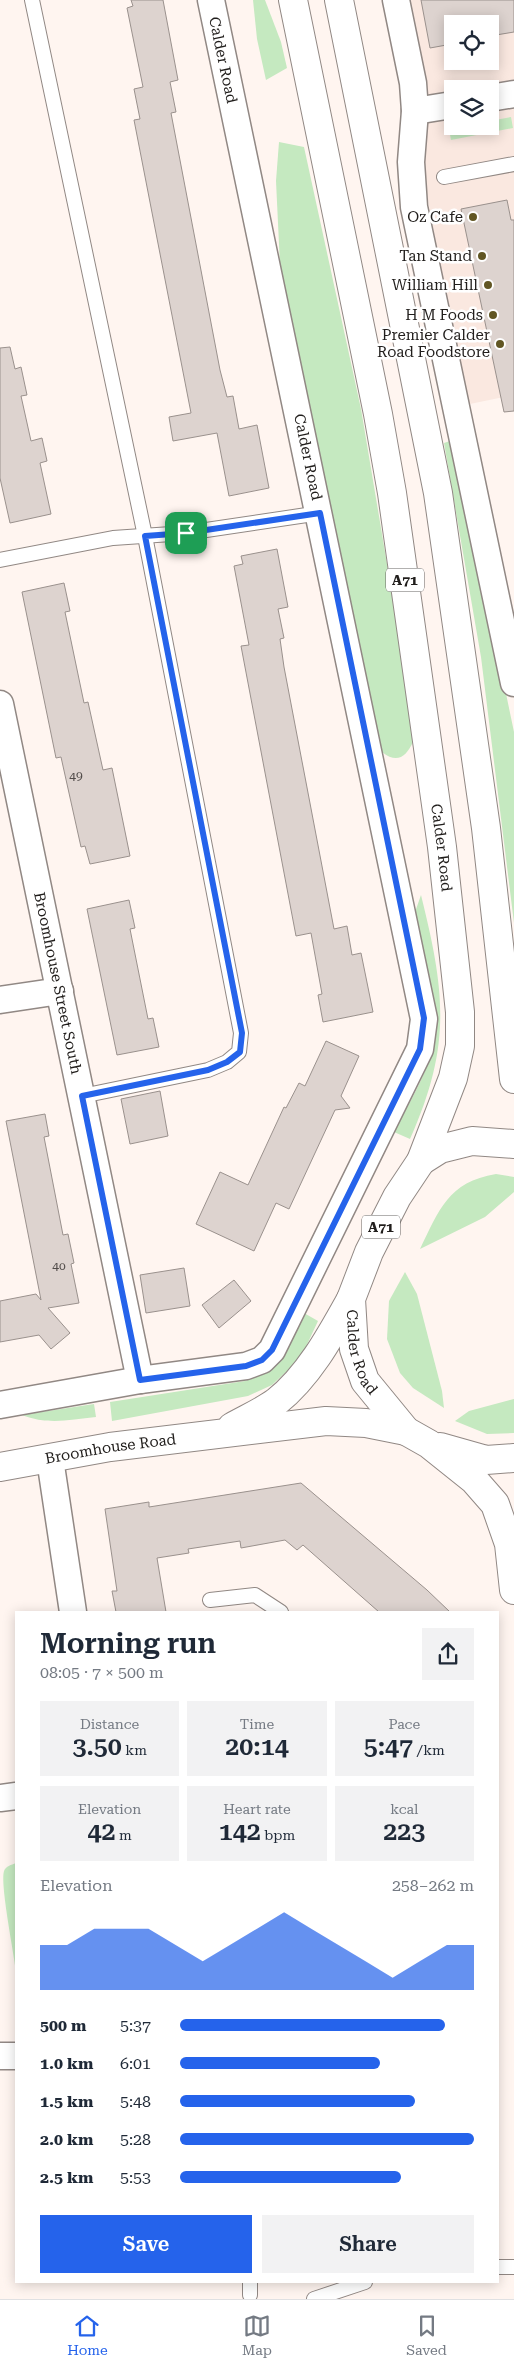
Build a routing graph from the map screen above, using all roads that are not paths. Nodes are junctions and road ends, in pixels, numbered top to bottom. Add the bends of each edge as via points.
1 (32, 0) edge
2 (211, 0) edge
3 (293, 0) edge
4 (339, 0) edge
5 (396, 0) edge
6 (514, 94) edge
7 (499, 96) edge
8 (444, 107) edge
9 (415, 110) junction
10 (514, 164) edge
11 (444, 177) dead end
12 (320, 513) junction
13 (145, 536) junction
14 (0, 560) edge
15 (514, 684) edge
16 (0, 704) edge
17 (60, 991) junction
18 (0, 1000) edge
19 (514, 1079) edge
20 (82, 1096) junction
21 (514, 1144) edge
22 (421, 1161) junction
23 (351, 1299) junction
24 (140, 1380) junction
25 (0, 1405) edge
26 (406, 1431) junction
27 (222, 1433) junction
28 (429, 1444) junction
29 (514, 1458) edge
30 (50, 1459) junction
31 (0, 1467) edge
32 (514, 1590) edge
33 (210, 1600) dead end
34 (73, 1611) edge
35 (279, 1611) edge
36 (15, 1796) edge
37 (0, 1798) edge
38 (0, 2056) edge
39 (15, 2056) edge
40 (499, 2267) edge
41 (514, 2267) edge
42 (362, 2283) edge
43 (314, 2299) edge

1 - 13 lane
2 - 12 street, Calder Road via 251,201
3 - 22 main road, Calder Road / A71 via 383,444 442,847 460,1012 460,1046 453,1078
4 - 19 main road via 438,493 486,828
5 - 9 street via 413,83
6 - 7 street
8 - 9 street
9 - 15 street via 411,162 414,208
10 - 11 lane
12 - 13 lane
12 - 24 street, Calder Road via 424,1018 420,1049 272,1350 262,1360 246,1366
13 - 14 lane via 113,538
13 - 20 lane via 242,1033 240,1052 208,1070
16 - 17 street, Broomhouse Street South
17 - 18 street
17 - 20 street, Broomhouse Street South
20 - 24 street, Broomhouse Street South
21 - 22 main road, Calder Road / A71 via 472,1141 440,1149
22 - 23 main road, Calder Road / A71 via 397,1197 369,1252
23 - 26 main road, Calder Road / A71 via 354,1349 365,1381
23 - 27 main road, Broomhouse Road via 330,1337 298,1382 275,1402
24 - 25 street
26 - 27 main road, Broomhouse Road via 366,1423 326,1421
26 - 28 main road, Calder Road / A71
27 - 30 main road, Broomhouse Road via 110,1447
28 - 29 main road, Calder Road / A71 via 486,1460
28 - 32 main road, Calder Road / A71 via 474,1480 495,1504 510,1544
30 - 31 main road, Broomhouse Road
30 - 34 street
33 - 35 lane via 255,1595
36 - 37 street
38 - 39 street
40 - 41 lane
42 - 43 lane

